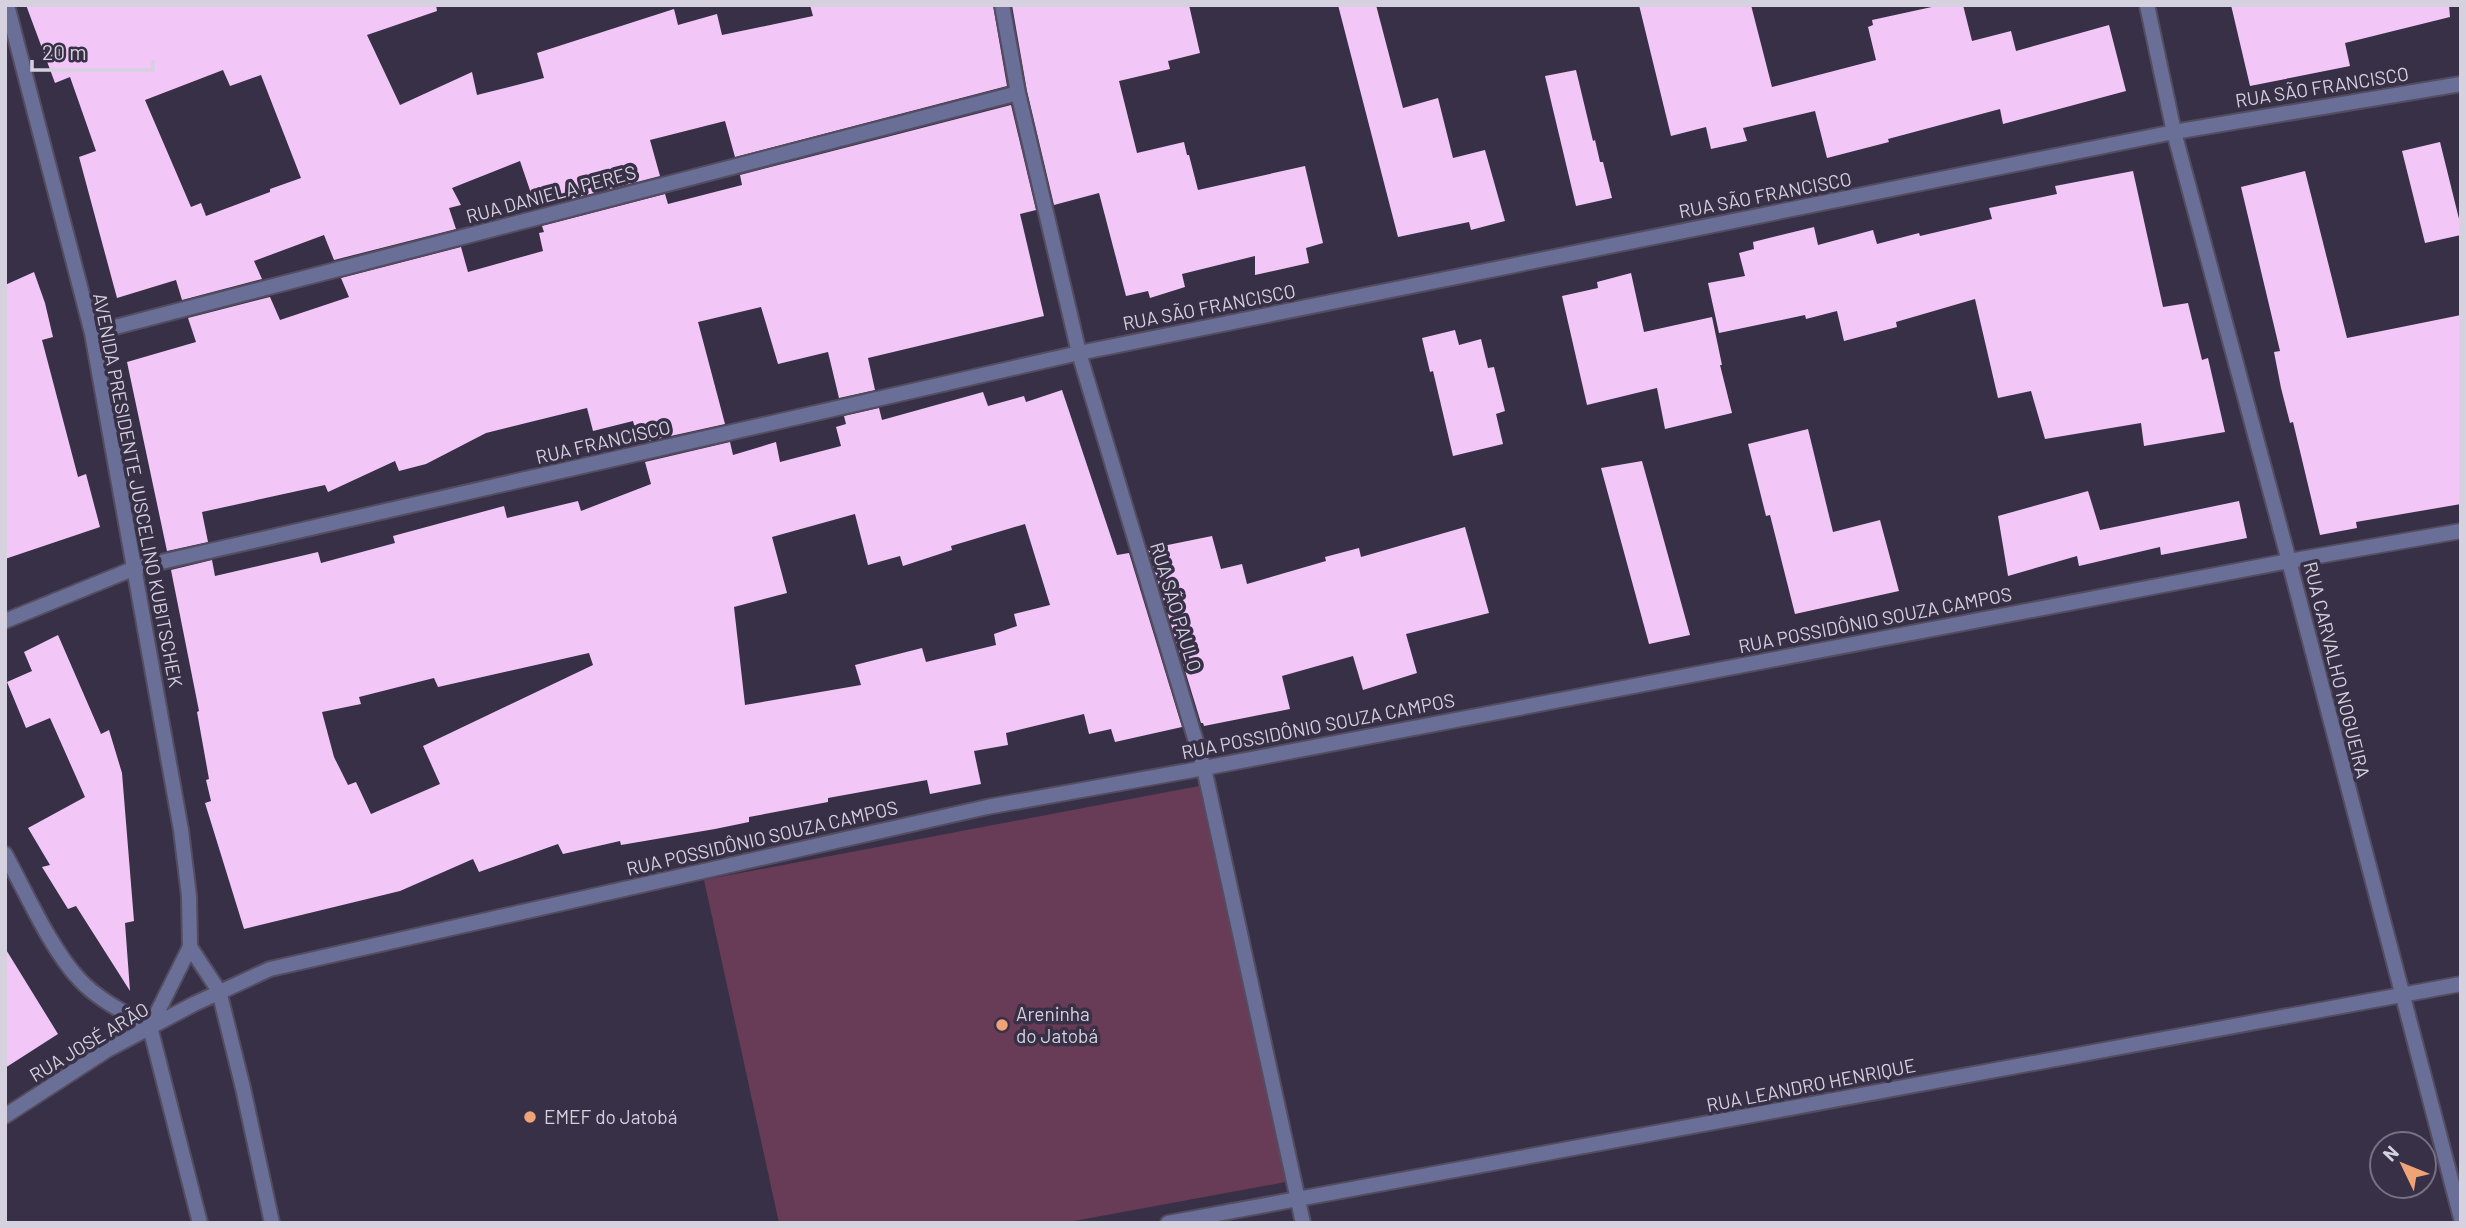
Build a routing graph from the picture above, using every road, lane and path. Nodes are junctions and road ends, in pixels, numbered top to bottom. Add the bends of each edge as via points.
1 (6, 5) edge
2 (1002, 5) edge
3 (2147, 5) edge
4 (9, 35) edge
5 (2461, 84) edge
6 (1018, 93) junction
7 (2174, 132) junction
8 (92, 333) junction
9 (1079, 353) junction
10 (2461, 531) edge
11 (2289, 561) junction
12 (135, 568) junction
13 (5, 621) edge
14 (1204, 768) junction
15 (5, 854) edge
16 (190, 947) junction
17 (2461, 984) edge
18 (219, 992) junction
19 (2401, 995) junction
20 (194, 1004) joint
21 (150, 1027) junction
22 (5, 1116) edge
23 (1297, 1200) junction
24 (2461, 1218) edge
25 (200, 1223) edge
26 (272, 1223) edge
27 (1168, 1223) edge
28 (1303, 1223) edge

1 - 4 street, AVENIDA PRESIDENTE JUSCELINO KUBITSCHEK
2 - 6 street, RUA SÃO PAULO
3 - 7 street, RUA CARVALHO NOGUEIRA
4 - 8 street, AVENIDA PRESIDENTE JUSCELINO KUBITSCHEK
5 - 7 street, RUA SÃO FRANCISCO
6 - 8 street, RUA DANIELA PERES
6 - 9 street, RUA SÃO PAULO
7 - 9 street, RUA SÃO FRANCISCO
7 - 11 street, RUA CARVALHO NOGUEIRA
8 - 12 street, AVENIDA PRESIDENTE JUSCELINO KUBITSCHEK
9 - 12 street, RUA FRANCISCO
9 - 14 street, RUA SÃO PAULO
10 - 11 street, RUA POSSIDÔNIO SOUZA CAMPOS
11 - 14 street, RUA POSSIDÔNIO SOUZA CAMPOS
11 - 19 street, RUA CARVALHO NOGUEIRA
12 - 13 street
12 - 16 street, AVENIDA PRESIDENTE JUSCELINO KUBITSCHEK via 181,831
14 - 18 street, RUA POSSIDÔNIO SOUZA CAMPOS via 986,807 270,969
14 - 23 street, RUA SÃO PAULO
15 - 21 street via 62,958 79,979
16 - 18 street
16 - 21 street, AVENIDA PRESIDENTE JUSCELINO KUBITSCHEK
17 - 19 street, RUA LEANDRO HENRIQUE
18 - 20 street, RUA POSSIDÔNIO SOUZA CAMPOS
18 - 26 street
19 - 23 street, RUA LEANDRO HENRIQUE
19 - 24 street, RUA CARVALHO NOGUEIRA
20 - 21 street, RUA JOSÉ ARÃO
21 - 22 street, RUA JOSÉ ARÃO
21 - 25 street
23 - 27 street, RUA LEANDRO HENRIQUE
23 - 28 street, RUA SÃO PAULO

